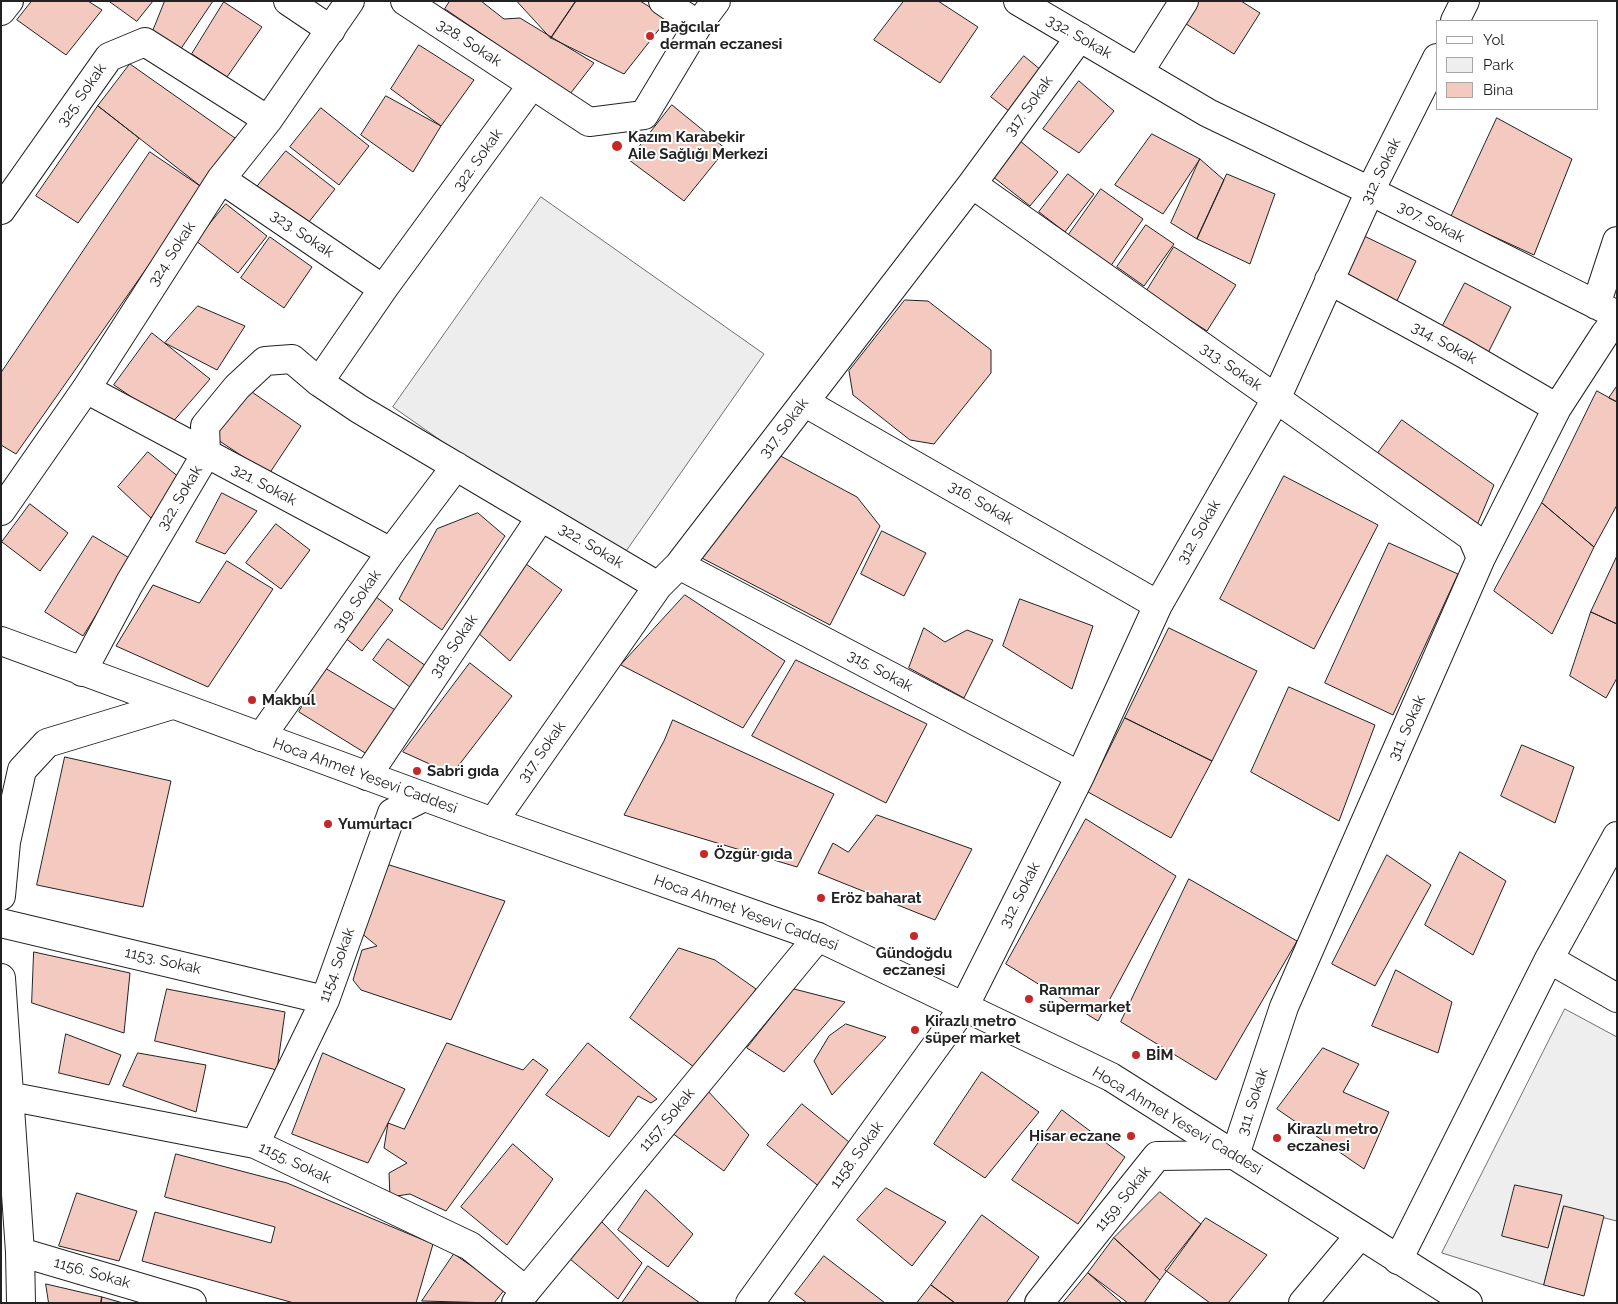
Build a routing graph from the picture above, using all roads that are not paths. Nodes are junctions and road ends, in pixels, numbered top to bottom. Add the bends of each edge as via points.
1 (9, 1) edge
2 (288, 1) edge
3 (350, 1) edge
4 (405, 1) edge
5 (663, 1) edge
6 (716, 1) edge
7 (1018, 1) edge
8 (1184, 1) edge
9 (1465, 1) edge
10 (1, 11) edge
11 (1456, 20) edge
12 (698, 25) junction
13 (331, 30) junction
14 (1080, 37) junction
15 (1436, 60) edge
16 (1139, 72) junction
17 (532, 84) junction
18 (268, 120) junction
19 (221, 179) junction
20 (972, 184) junction
21 (1370, 191) junction
22 (1, 210) edge
23 (1617, 241) edge
24 (1329, 280) junction
25 (383, 289) junction
26 (1610, 313) edge
27 (319, 382) junction
28 (86, 389) junction
29 (1276, 399) junction
30 (804, 402) junction
31 (1557, 408) junction
32 (206, 454) junction
33 (456, 466) junction
34 (1, 511) edge
35 (541, 517) junction
36 (391, 552) junction
37 (1481, 558) junction
38 (679, 565) junction
39 (658, 586) junction
40 (1158, 604) junction
41 (1, 641) edge
42 (82, 672) junction
43 (172, 705) junction
44 (260, 737) junction
45 (367, 776) junction
46 (1080, 776) junction
47 (424, 797) junction
48 (493, 822) junction
49 (4, 833) edge
50 (1617, 836) edge
51 (1, 896) edge
52 (1, 923) edge
53 (818, 937) junction
54 (1549, 960) junction
55 (1, 978) edge
56 (1617, 998) edge
57 (325, 1000) junction
58 (964, 1007) junction
59 (4, 1100) edge
60 (256, 1144) junction
61 (1235, 1155) junction
62 (1360, 1235) junction
63 (20, 1252) junction
64 (1398, 1260) junction
65 (521, 1297) edge
66 (21, 1303) edge
67 (192, 1303) edge
68 (750, 1303) edge
69 (1040, 1303) edge
70 (1303, 1303) edge
71 (1468, 1303) edge

1 - 10 street
2 - 13 street
3 - 13 street, 324. Sokak
4 - 17 street, 328. Sokak
5 - 12 street
6 - 12 street
7 - 14 street, 332. Sokak
8 - 16 street
9 - 11 street
12 - 17 street, 328. Sokak via 644,115 589,122
13 - 18 street, 324. Sokak
14 - 16 street, 332. Sokak
14 - 20 street, 317. Sokak
15 - 21 street, 312. Sokak
16 - 21 street, 307. Sokak via 1208,113
17 - 25 street, 322. Sokak
18 - 19 street, 324. Sokak
18 - 22 street, 325. Sokak via 145,42 109,57
19 - 25 street, 323. Sokak
19 - 28 street, 324. Sokak
20 - 29 street, 313. Sokak
20 - 30 street, 317. Sokak
21 - 24 street, 312. Sokak
21 - 26 street, 307. Sokak
23 - 26 street, 311. Sokak
24 - 29 street, 312. Sokak
24 - 31 street, 314. Sokak
25 - 27 street, 322. Sokak
26 - 31 street, 311. Sokak
27 - 32 street, 322. Sokak via 292,359 266,361 237,387 205,426
27 - 33 street, 322. Sokak
28 - 32 street, 321. Sokak
28 - 34 street, 324. Sokak
29 - 37 street, 313. Sokak via 1472,537
29 - 40 street, 312. Sokak
30 - 38 street, 317. Sokak
30 - 40 street, 316. Sokak
31 - 37 street, 311. Sokak
32 - 36 street, 321. Sokak
32 - 42 street, 322. Sokak via 129,584
33 - 35 street, 322. Sokak
33 - 36 street, 319. Sokak
35 - 39 street, 322. Sokak
35 - 45 street, 318. Sokak
36 - 44 street, 319. Sokak
37 - 61 street, 311. Sokak via 1284,1007
38 - 39 street, 317. Sokak
38 - 46 street, 315. Sokak
39 - 48 street, 317. Sokak
40 - 46 street, 312. Sokak
41 - 42 street, Hoca Ahmet Yesevi Caddesi
42 - 43 street, Hoca Ahmet Yesevi Caddesi
43 - 44 street, Hoca Ahmet Yesevi Caddesi
43 - 49 street via 47,744 22,770
44 - 45 street, Hoca Ahmet Yesevi Caddesi
45 - 47 street, Hoca Ahmet Yesevi Caddesi
46 - 58 street, 312. Sokak
47 - 48 street, Hoca Ahmet Yesevi Caddesi
47 - 57 street, 1154. Sokak via 392,813
48 - 53 street, Hoca Ahmet Yesevi Caddesi
49 - 51 street
50 - 54 street
52 - 57 street, 1153. Sokak
53 - 58 street, Hoca Ahmet Yesevi Caddesi
53 - 65 street, 1157. Sokak
54 - 56 street
54 - 64 street
55 - 59 street
57 - 60 street, 1154. Sokak
58 - 61 street, Hoca Ahmet Yesevi Caddesi via 1111,1077
58 - 68 street, 1158. Sokak
59 - 60 street, 1155. Sokak
59 - 63 street
60 - 65 street, 1155. Sokak via 470,1246
61 - 62 street, Hoca Ahmet Yesevi Caddesi
61 - 69 street, 1159. Sokak via 1157,1156
62 - 64 street, Hoca Ahmet Yesevi Caddesi
62 - 70 street
63 - 66 street
63 - 67 street, 1156. Sokak
64 - 71 street, Hoca Ahmet Yesevi Caddesi

